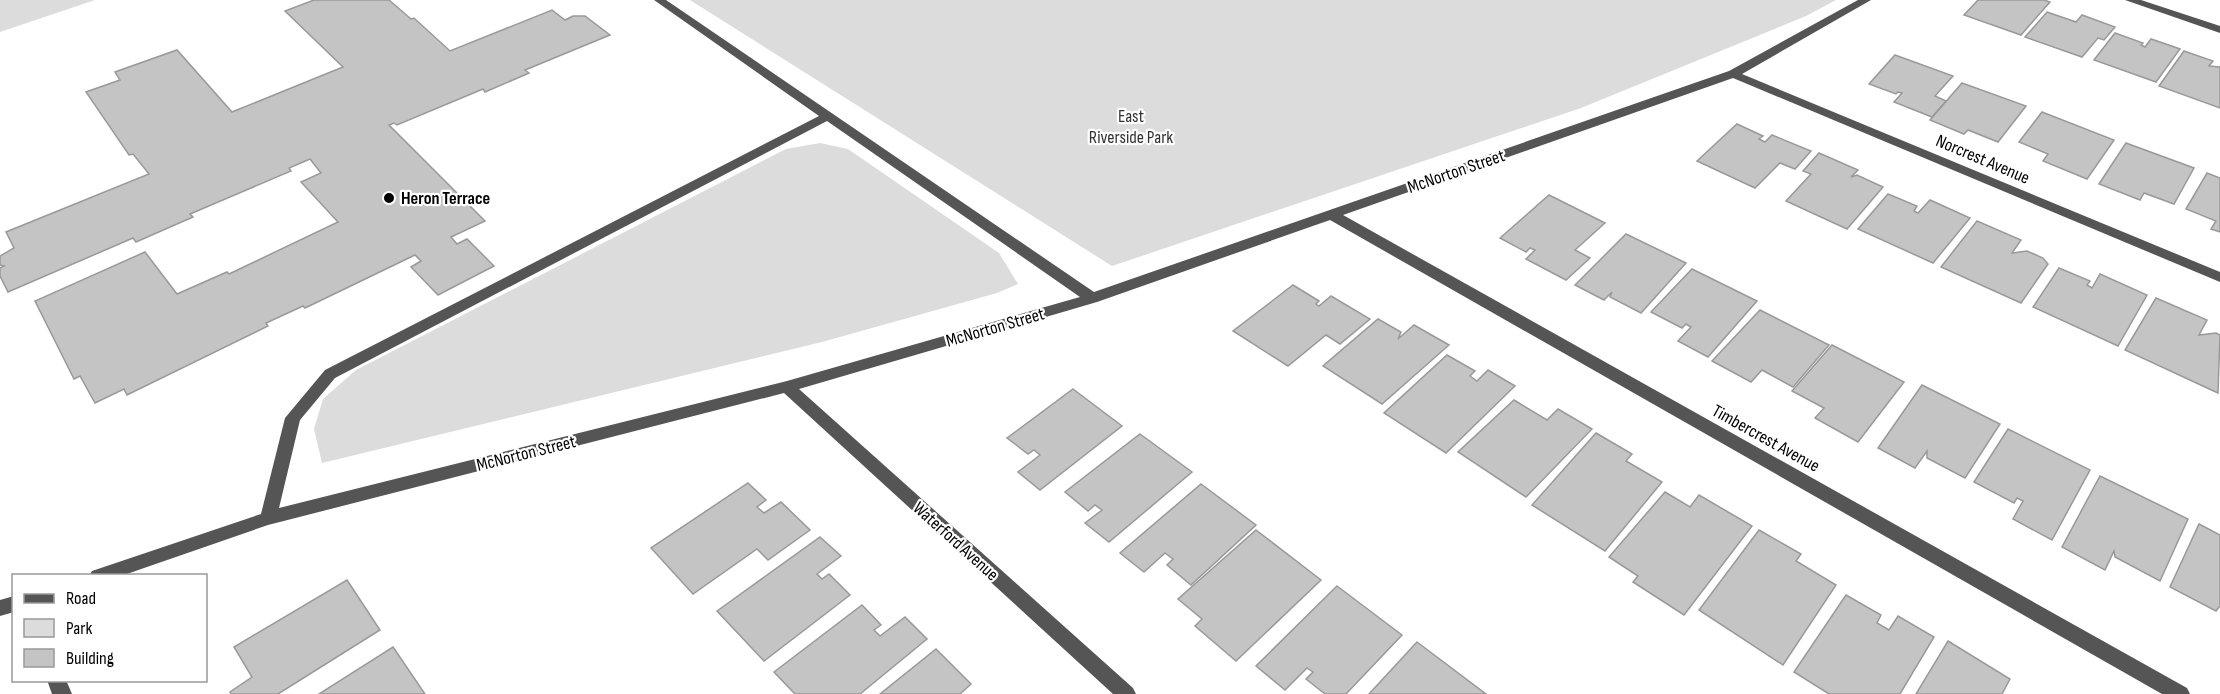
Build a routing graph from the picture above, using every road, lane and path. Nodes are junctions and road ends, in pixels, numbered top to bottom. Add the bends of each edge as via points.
1 (659, 0) edge
2 (1866, 0) edge
3 (2130, 0) edge
4 (2220, 30) edge
5 (1733, 74) junction
6 (828, 116) junction
7 (1332, 215) junction
8 (2220, 277) edge
9 (1092, 298) junction
10 (787, 387) junction
11 (268, 518) junction
12 (104, 574) edge
13 (1126, 694) edge
14 (2180, 694) edge

1 - 6 street
2 - 5 street, McNorton Street
3 - 4 street
5 - 7 street, McNorton Street
5 - 8 street, Norcrest Avenue
6 - 9 street
6 - 11 street via 330,374 293,418
7 - 9 street, McNorton Street
7 - 14 street, Timbercrest Avenue
9 - 10 street, McNorton Street
10 - 11 street, McNorton Street
10 - 13 street, Waterford Avenue
11 - 12 street, McNorton Street

